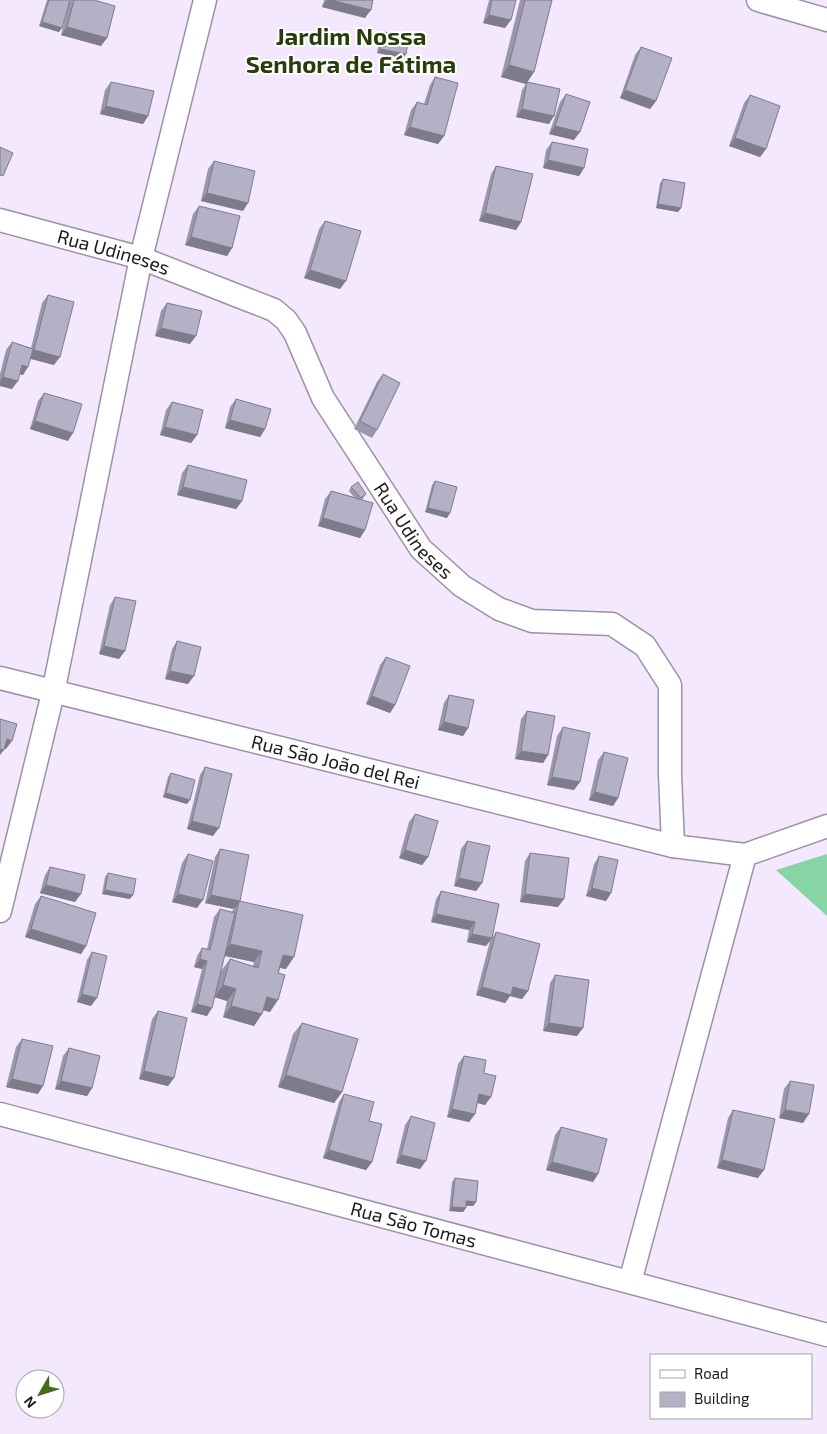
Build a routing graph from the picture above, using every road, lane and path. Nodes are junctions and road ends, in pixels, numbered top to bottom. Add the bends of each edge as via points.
1 (205, 0) edge
2 (758, 0) edge
3 (827, 20) edge
4 (0, 220) edge
5 (141, 258) junction
6 (0, 678) edge
7 (53, 693) junction
8 (827, 826) edge
9 (673, 846) junction
10 (745, 855) junction
11 (0, 912) edge
12 (0, 1114) edge
13 (630, 1282) junction
14 (827, 1335) edge

1 - 5 street
2 - 3 street
4 - 5 street, Rua Udineses
5 - 7 street
5 - 9 street, Rua Udineses via 274,310 286,320 295,333 323,398 421,549 462,586 499,609 532,622 612,624 645,646 670,685
6 - 7 street, Rua São João del Rei
7 - 9 street, Rua São João del Rei
7 - 11 street
8 - 10 street
9 - 10 street
10 - 13 street
12 - 13 street, Rua São Tomas
13 - 14 street, Rua São Tomas

